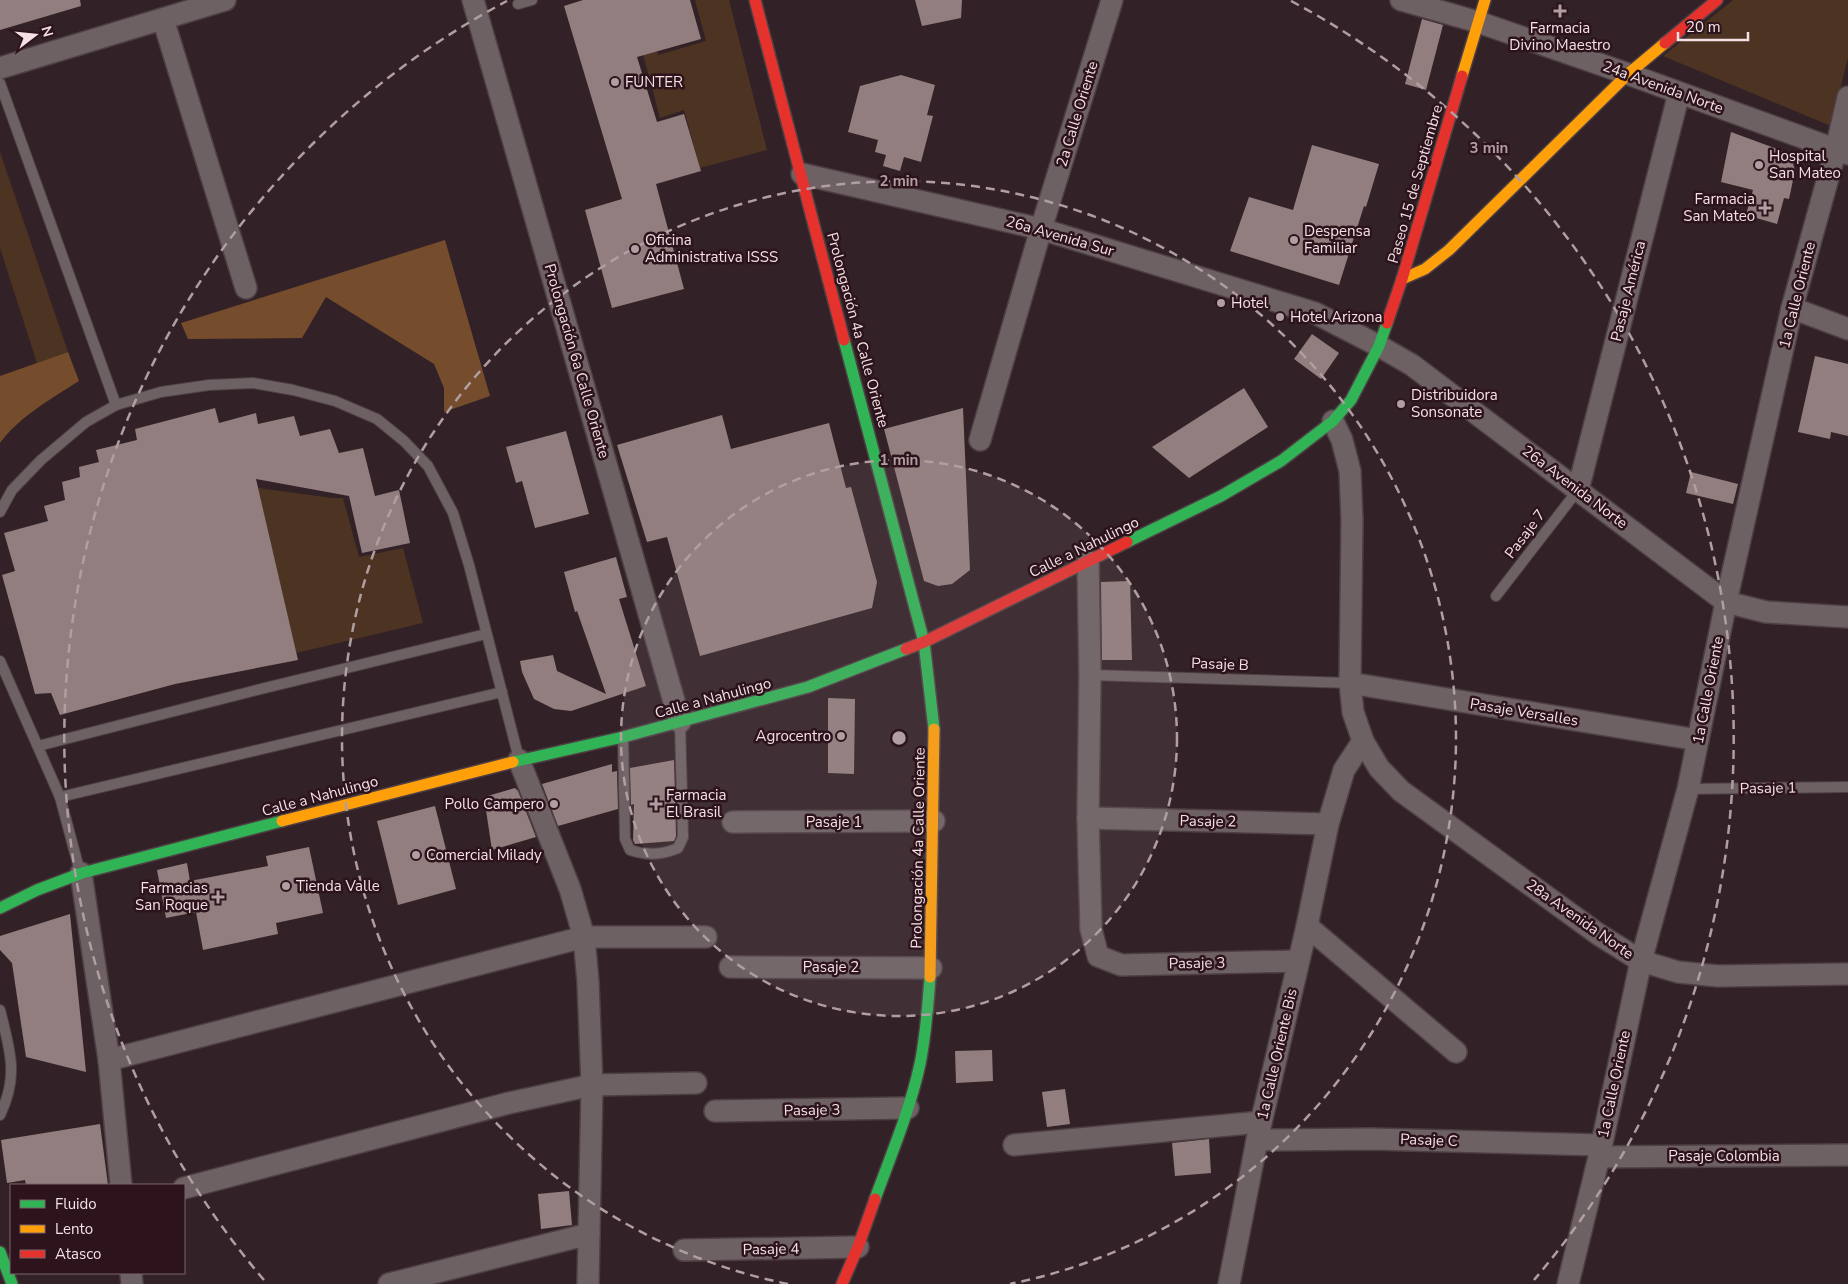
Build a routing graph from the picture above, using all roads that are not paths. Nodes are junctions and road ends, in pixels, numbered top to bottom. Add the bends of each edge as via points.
1 (223, 0) edge
2 (473, 0) edge
3 (532, 0) edge
4 (756, 0) edge
5 (1112, 0) edge
6 (1401, 0) edge
7 (1485, 0) edge
8 (1717, 0) edge
9 (518, 4) dead end
10 (163, 18) junction
11 (1478, 22) junction
12 (0, 68) edge
13 (1628, 74) junction
14 (0, 83) edge
15 (1679, 93) junction
16 (1848, 96) edge
17 (1842, 152) edge
18 (802, 174) junction
19 (1041, 229) junction
20 (1402, 279) junction
21 (246, 288) dead end
22 (1792, 308) junction
23 (1315, 314) joint
24 (1848, 329) edge
25 (1380, 346) junction
26 (1365, 372) joint
27 (116, 405) junction
28 (1333, 421) junction
29 (980, 440) dead end
30 (1578, 490) junction
31 (0, 512) edge
32 (1088, 561) junction
33 (1496, 596) dead end
34 (1726, 602) junction
35 (1848, 617) edge
36 (486, 634) junction
37 (924, 642) junction
38 (0, 661) edge
39 (1090, 675) junction
40 (1350, 683) junction
41 (502, 692) junction
42 (680, 722) junction
43 (623, 737) junction
44 (1698, 740) junction
45 (1363, 741) junction
46 (38, 746) junction
47 (519, 760) junction
48 (1848, 787) edge
49 (1688, 789) junction
50 (60, 797) junction
51 (1088, 818) junction
52 (734, 822) dead end
53 (934, 822) junction
54 (1328, 824) junction
55 (81, 873) junction
56 (0, 908) edge
57 (1307, 926) junction
58 (584, 937) junction
59 (706, 937) dead end
60 (1641, 960) junction
61 (1298, 961) junction
62 (730, 967) dead end
63 (931, 968) junction
64 (1848, 974) edge
65 (0, 1010) edge
66 (1456, 1052) dead end
67 (109, 1060) junction
68 (696, 1083) dead end
69 (592, 1085) junction
70 (908, 1108) junction
71 (715, 1111) dead end
72 (0, 1115) edge
73 (1259, 1132) junction
74 (1014, 1145) dead end
75 (1600, 1151) junction
76 (1848, 1155) edge
77 (121, 1184) edge
78 (185, 1188) edge
79 (589, 1234) junction
80 (858, 1247) junction
81 (684, 1250) dead end
82 (0, 1252) edge
83 (12, 1284) edge
84 (389, 1284) edge
85 (588, 1284) edge
86 (842, 1284) edge
87 (1229, 1284) edge
88 (1568, 1284) edge

1 - 10 street
2 - 42 street, Prolongación 6a Calle Oriente
3 - 9 lane
4 - 18 main road, Prolongación 4a Calle Oriente
5 - 19 street, 2a Calle Oriente
6 - 11 street, 24a Avenida Norte
7 - 11 main road, Paseo 15 de Septiembre
8 - 13 main road
10 - 12 street
10 - 21 street
11 - 13 street, 24a Avenida Norte
11 - 20 main road, Paseo 15 de Septiembre
13 - 15 street, 24a Avenida Norte
13 - 20 main road via 1449,250 1424,269
14 - 27 lane
15 - 17 street, 24a Avenida Norte
15 - 30 street, Pasaje América
16 - 17 street, 1a Calle Oriente
17 - 22 street, 1a Calle Oriente
18 - 19 street, 26a Avenida Sur
18 - 37 main road, Prolongación 4a Calle Oriente
19 - 23 street, 26a Avenida Sur
19 - 29 street, 2a Calle Oriente
20 - 25 main road, Paseo 15 de Septiembre
22 - 24 street
22 - 34 street, 1a Calle Oriente
23 - 25 street, 26a Avenida Norte
25 - 26 main road, Paseo 15 de Septiembre
25 - 30 street, 26a Avenida Norte via 1412,365
26 - 28 main road, Calle a Nahulingo via 1351,400
27 - 31 lane via 86,422 41,460 12,490
27 - 36 lane via 161,392 208,385 253,384 334,401 377,419 428,466 453,513
28 - 32 main road, Calle a Nahulingo via 1281,461 1221,496
28 - 40 street, 28a Avenida Norte via 1350,471
30 - 33 lane, Pasaje 7
30 - 34 street, 26a Avenida Norte
32 - 37 main road, Calle a Nahulingo
32 - 39 street
34 - 35 street, 26a Avenida Norte via 1766,612
34 - 44 street, 1a Calle Oriente
36 - 41 lane
36 - 46 lane
37 - 42 main road, Calle a Nahulingo via 808,687
37 - 53 main road, Prolongación 4a Calle Oriente via 935,737
38 - 46 lane
39 - 40 lane, Pasaje B
39 - 51 street
40 - 44 street, Pasaje Versalles
40 - 45 street, 28a Avenida Norte via 1353,712
41 - 47 lane
41 - 50 lane
42 - 43 main road, Calle a Nahulingo
42 - 43 lane via 683,837 678,848 666,854 641,854 630,850 625,839
43 - 47 main road, Calle a Nahulingo
44 - 49 street, 1a Calle Oriente
45 - 54 street, 1a Calle Oriente Bis via 1344,770
45 - 60 street, 28a Avenida Norte via 1379,768 1401,791 1598,934
46 - 50 lane
47 - 55 main road, Calle a Nahulingo
47 - 58 street via 570,889
48 - 49 lane, Pasaje 1
49 - 60 street, 1a Calle Oriente
50 - 55 lane
51 - 54 street, Pasaje 2
51 - 61 street, Pasaje 3 via 1091,929 1098,956 1121,965
52 - 53 street, Pasaje 1
53 - 63 main road, Prolongación 4a Calle Oriente
54 - 57 street, 1a Calle Oriente Bis
55 - 56 main road, Calle a Nahulingo
55 - 67 street
57 - 61 street, 1a Calle Oriente Bis
57 - 66 street
58 - 59 street
58 - 67 street
58 - 69 street
60 - 64 street, 28a Avenida Norte via 1678,972 1718,976
60 - 75 street, 1a Calle Oriente
61 - 73 street, 1a Calle Oriente Bis
62 - 63 street, Pasaje 2
63 - 70 main road, Prolongación 4a Calle Oriente via 927,1025
65 - 72 lane via 10,1048 12,1075 8,1098
67 - 77 street
68 - 69 street
69 - 78 street via 509,1103
69 - 79 street
70 - 71 street, Pasaje 3
70 - 80 main road, Prolongación 4a Calle Oriente
73 - 74 street, Pasaje C
73 - 75 street, Pasaje C
73 - 87 street, 1a Calle Oriente Bis
75 - 76 street, Pasaje Colombia
75 - 88 street, 1a Calle Oriente
79 - 84 street
79 - 85 street
80 - 81 street, Pasaje 4
80 - 86 main road, Prolongación 4a Calle Oriente
82 - 83 main road

